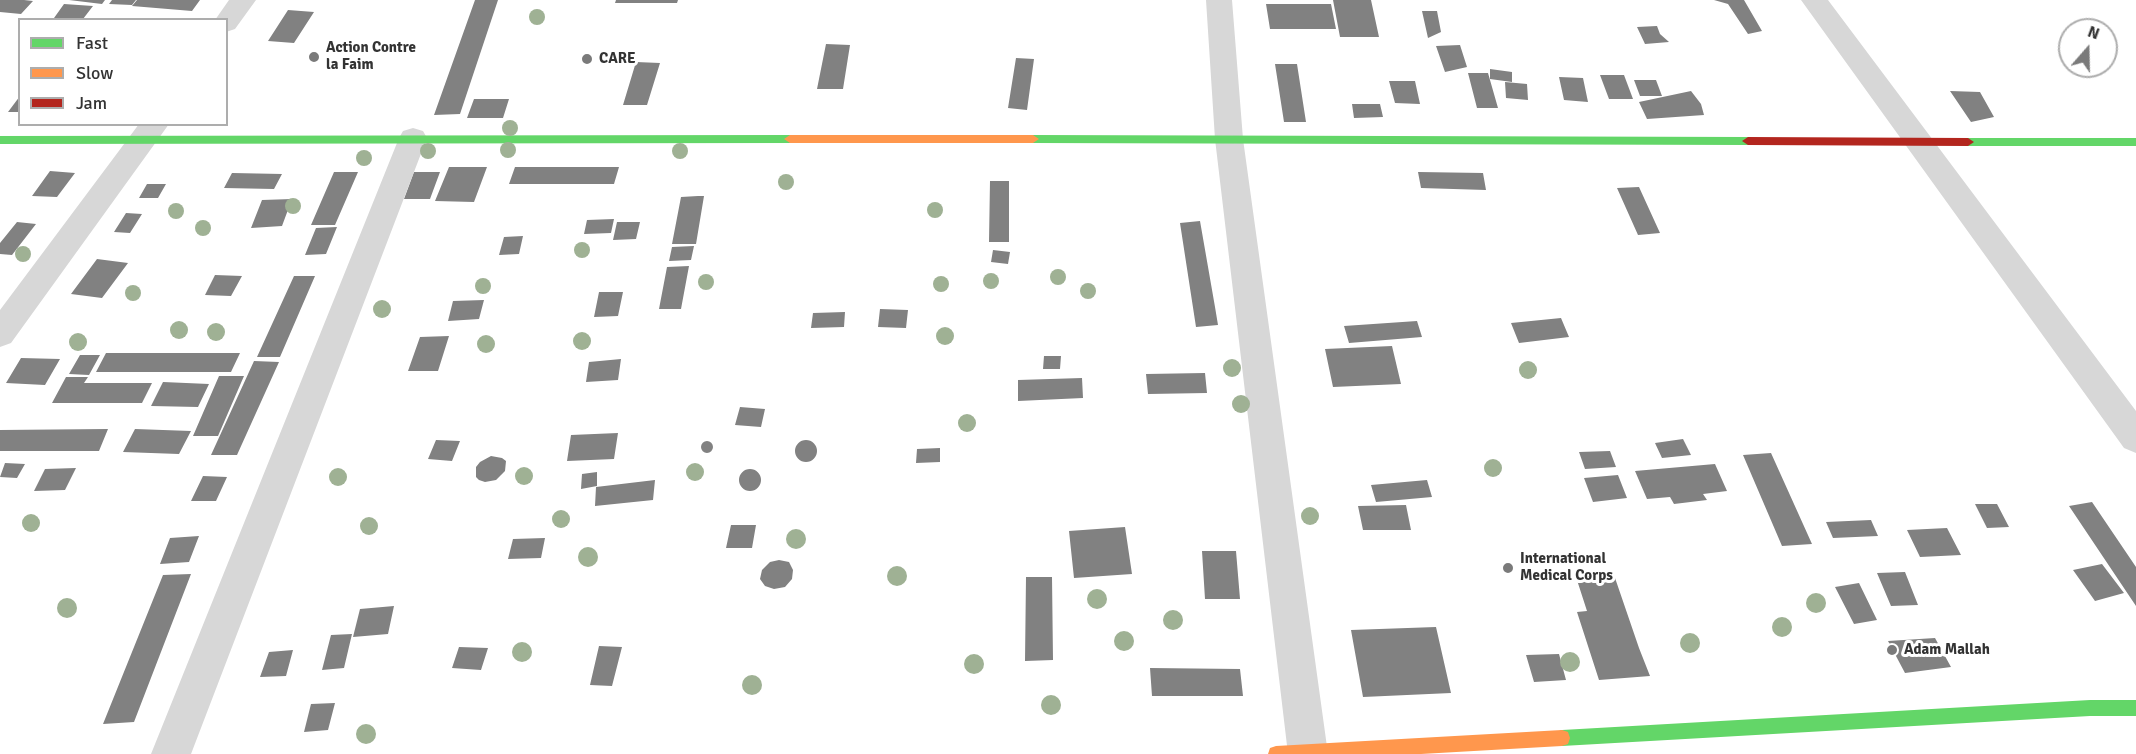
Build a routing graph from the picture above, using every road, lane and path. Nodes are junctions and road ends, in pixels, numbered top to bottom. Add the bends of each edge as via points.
1 (243, 0) edge
2 (1219, 0) edge
3 (1814, 0) edge
4 (228, 20) edge
5 (150, 132) edge
6 (413, 138) junction
7 (0, 140) edge
8 (1230, 140) junction
9 (1917, 141) junction
10 (2136, 142) edge
11 (0, 334) edge
12 (2136, 438) edge
13 (2136, 708) edge
14 (171, 754) edge
15 (1297, 754) edge

1 - 4 street
2 - 8 street
3 - 9 street
5 - 6 street
5 - 7 street
5 - 11 street
6 - 8 street
6 - 14 street
8 - 9 street
8 - 15 street
9 - 10 street
9 - 12 street
13 - 15 street

